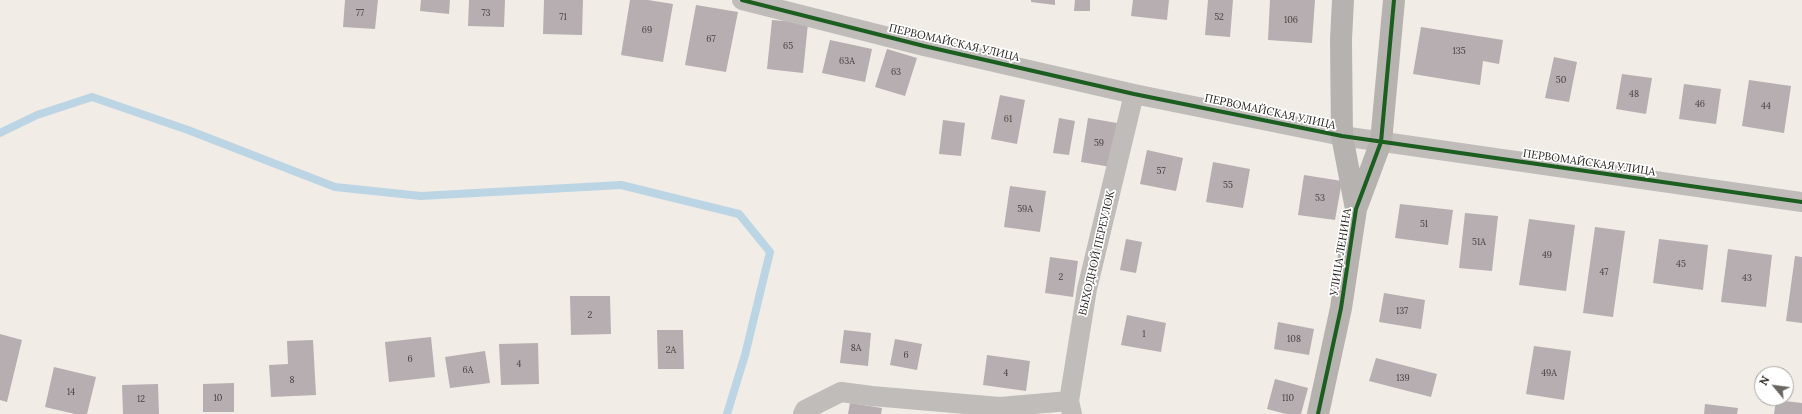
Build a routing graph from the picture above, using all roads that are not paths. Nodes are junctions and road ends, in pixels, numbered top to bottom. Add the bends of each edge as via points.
1 (742, 0) edge
2 (1343, 0) edge
3 (1394, 0) edge
4 (1134, 94) junction
5 (1342, 136) junction
6 (1380, 142) junction
7 (1802, 202) edge
8 (1356, 209) junction
9 (1070, 407) edge
10 (803, 414) edge
11 (1318, 414) edge

1 - 4 street, ПЕРВОМАЙСКАЯ УЛИЦА via 924,46
2 - 5 street, УЛИЦА ЛЕНИНА
3 - 6 street, УЛИЦА ЛЕНИНА
4 - 5 street, ПЕРВОМАЙСКАЯ УЛИЦА
4 - 9 street, ВЫХОДНОЙ ПЕРЕУЛОК via 1087,289
5 - 6 street, ПЕРВОМАЙСКАЯ УЛИЦА
5 - 8 street, УЛИЦА ЛЕНИНА
6 - 7 street, ПЕРВОМАЙСКАЯ УЛИЦА
6 - 8 street, УЛИЦА ЛЕНИНА
8 - 11 street, УЛИЦА ЛЕНИНА via 1341,308
9 - 10 street via 1000,407 841,392 805,410

